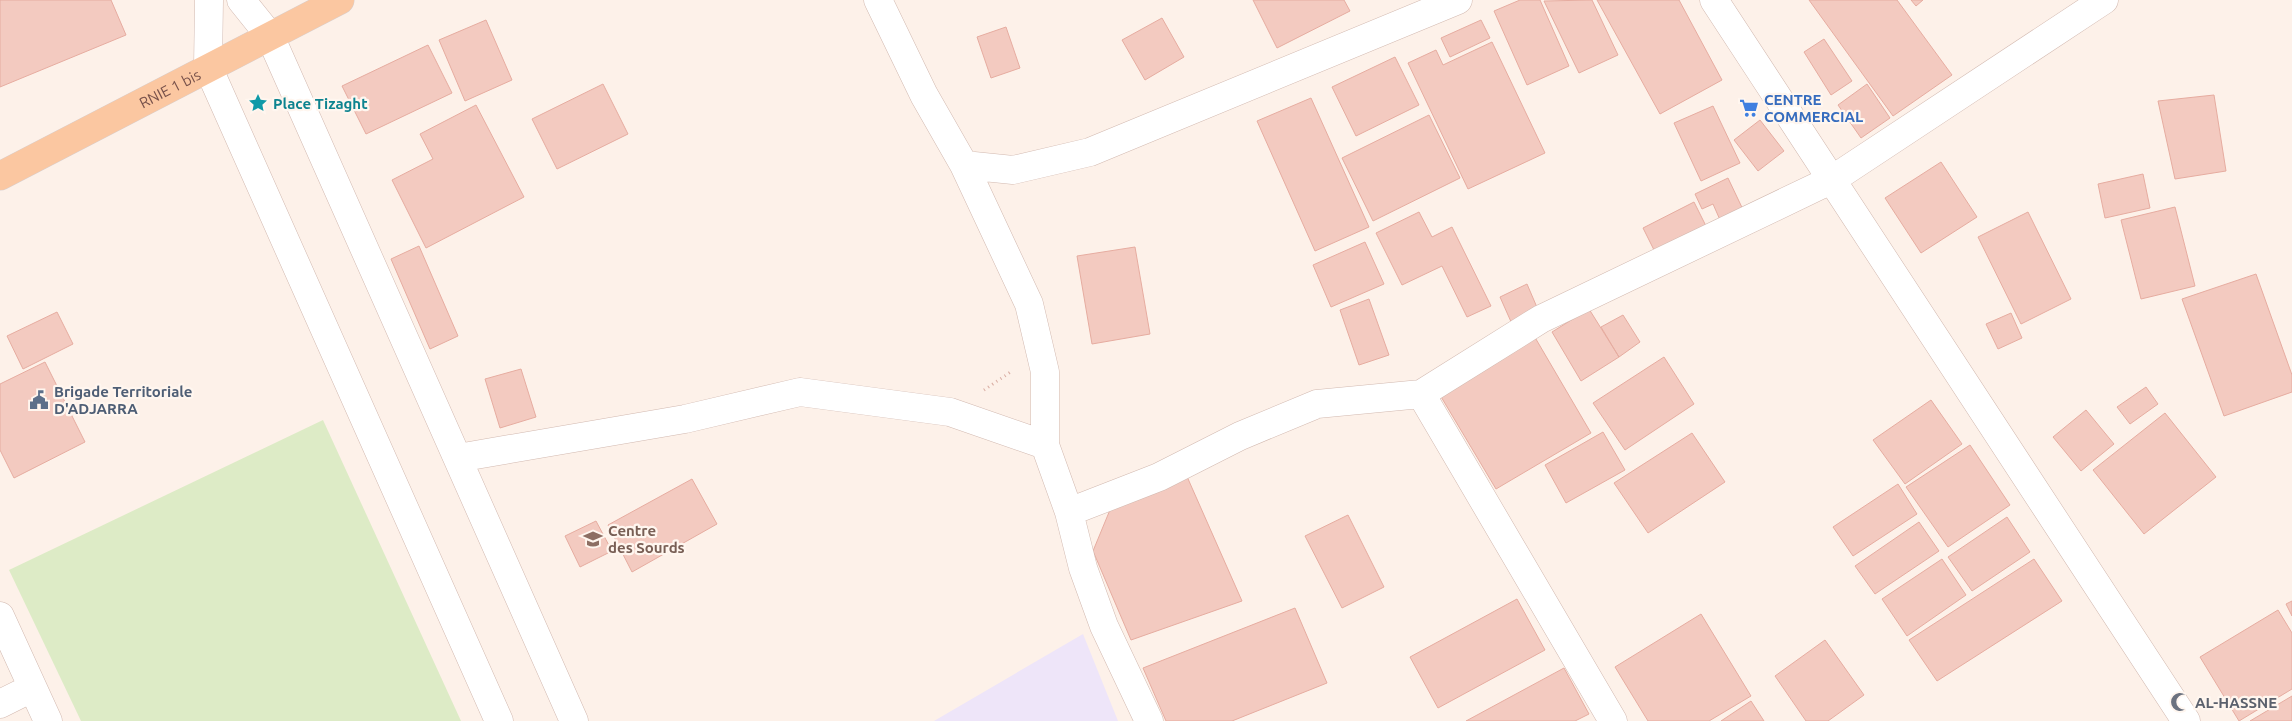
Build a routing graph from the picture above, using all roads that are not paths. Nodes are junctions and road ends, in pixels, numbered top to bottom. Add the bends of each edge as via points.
1 (209, 0) edge
2 (240, 0) edge
3 (340, 0) edge
4 (878, 0) edge
5 (1458, 0) edge
6 (1714, 0) edge
7 (2104, 0) edge
8 (270, 36) junction
9 (208, 67) junction
10 (964, 165) junction
11 (0, 176) edge
12 (1833, 179) junction
13 (1421, 394) junction
14 (1045, 444) junction
15 (458, 458) junction
16 (1069, 512) junction
17 (0, 616) edge
18 (32, 688) junction
19 (0, 704) edge
20 (48, 721) edge
21 (499, 721) edge
22 (574, 721) edge
23 (1150, 721) edge
24 (1613, 721) edge
25 (2186, 721) edge

1 - 9 street
2 - 8 street
3 - 8 main road, RNIE 1 bis
4 - 10 street via 924,95
5 - 10 street via 1090,152 1013,170
6 - 12 street
7 - 12 street
8 - 9 main road, RNIE 1 bis
8 - 15 street
9 - 11 main road, RNIE 1 bis
9 - 21 street
10 - 14 street via 1029,304 1045,372
12 - 13 street via 1541,319
12 - 25 street
13 - 16 street via 1317,404 1240,436 1159,477
13 - 24 street
14 - 15 street via 950,412 800,392 685,419
14 - 16 street
15 - 22 street
16 - 23 street via 1083,568 1104,626
17 - 18 street
18 - 19 street
18 - 20 street

